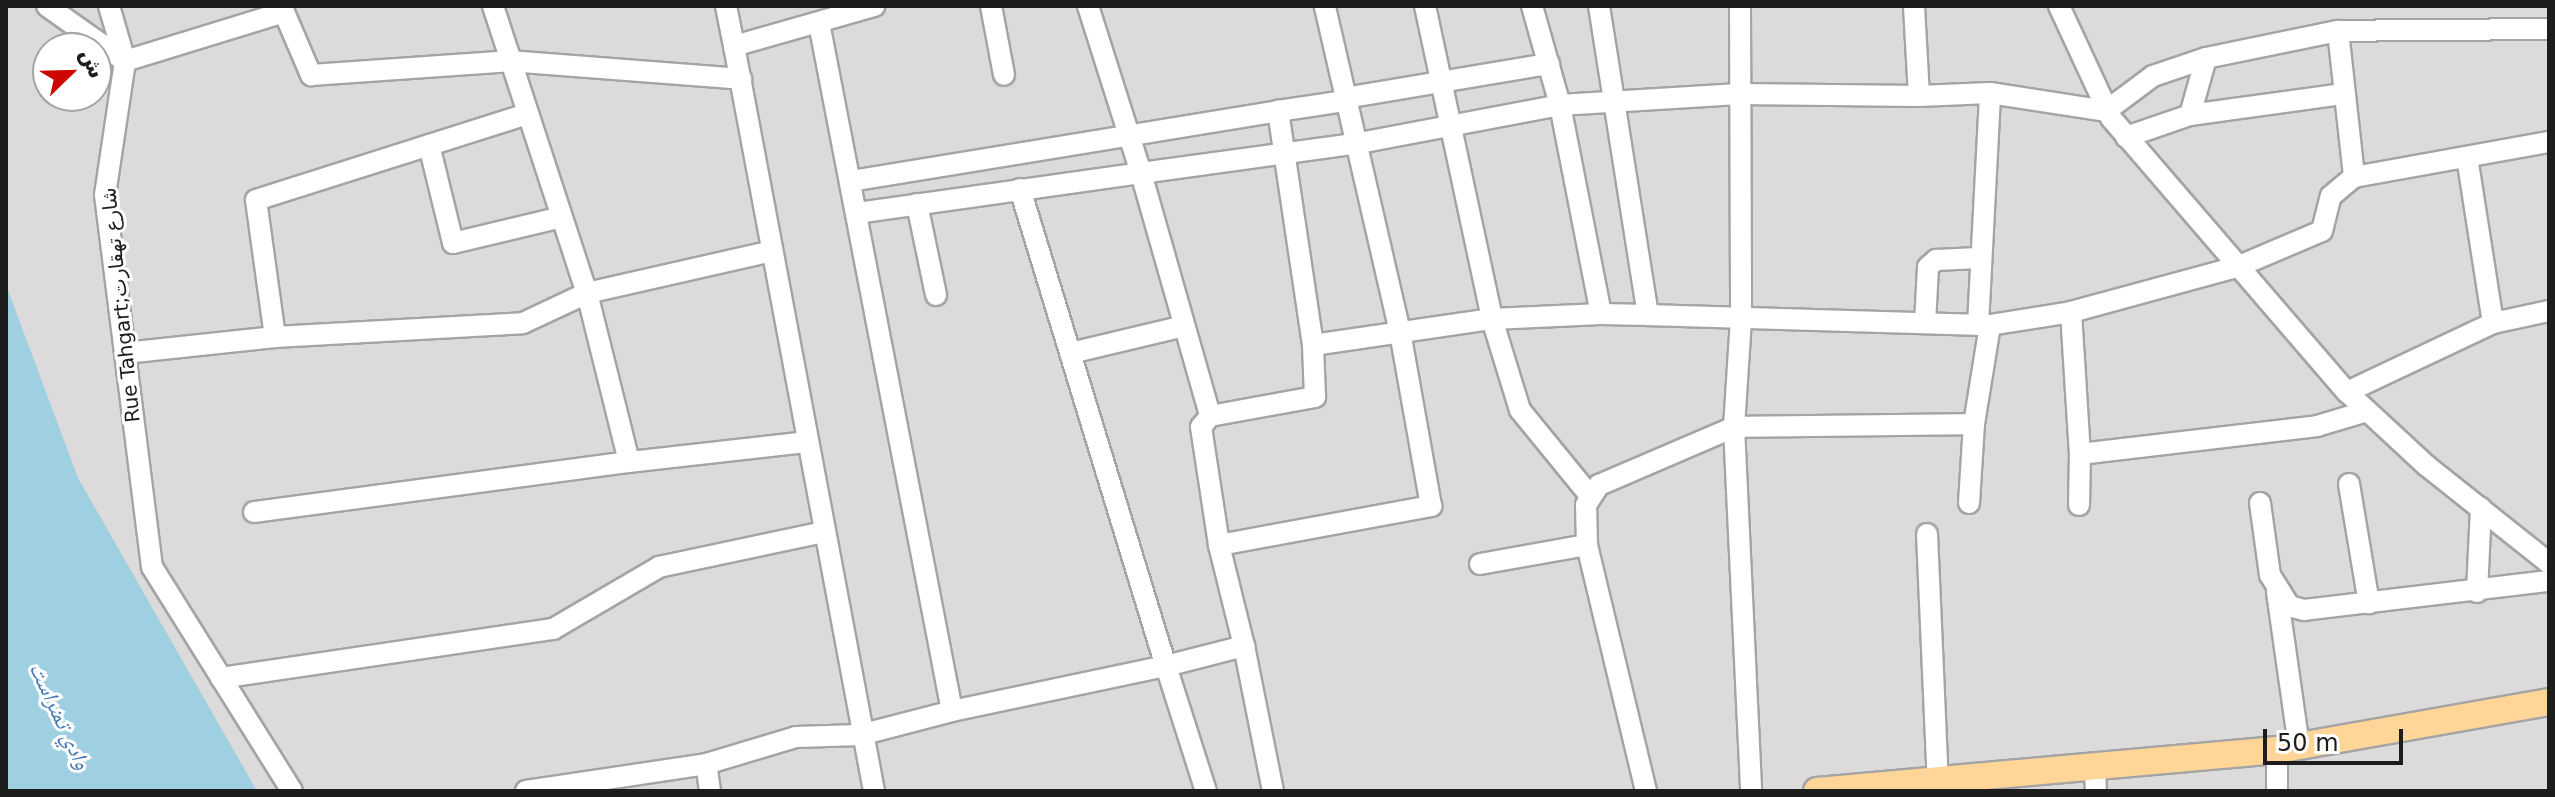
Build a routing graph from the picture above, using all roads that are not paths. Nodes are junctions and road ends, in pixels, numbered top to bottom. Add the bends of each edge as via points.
1 (47, 6) edge
2 (109, 6) edge
3 (493, 6) edge
4 (726, 6) edge
5 (874, 6) edge
6 (991, 6) edge
7 (1088, 6) edge
8 (1325, 6) edge
9 (1425, 6) edge
10 (1532, 6) edge
11 (1599, 6) edge
12 (1740, 6) edge
13 (1914, 6) edge
14 (2059, 6) edge
15 (284, 8) edge
16 (819, 23) junction
17 (2549, 29) edge
18 (2338, 31) junction
19 (734, 46) junction
20 (2206, 58) junction
21 (125, 61) junction
22 (509, 61) junction
23 (1549, 64) junction
24 (1004, 75) dead end
25 (741, 79) junction
26 (1441, 81) junction
27 (1990, 93) junction
28 (1739, 94) junction
29 (2344, 94) junction
30 (1919, 96) junction
31 (1345, 99) junction
32 (1615, 100) junction
33 (1560, 105) junction
34 (1278, 111) junction
35 (2106, 111) junction
36 (527, 114) junction
37 (2190, 115) junction
38 (1449, 128) junction
39 (1128, 133) junction
40 (2126, 137) junction
41 (2549, 142) edge
42 (1354, 144) junction
43 (429, 145) junction
44 (1285, 154) junction
45 (2467, 157) junction
46 (1141, 173) junction
47 (2354, 177) junction
48 (851, 181) junction
49 (1020, 189) junction
50 (917, 204) junction
51 (857, 213) junction
52 (562, 217) junction
53 (772, 251) junction
54 (1978, 258) junction
55 (2237, 267) junction
56 (587, 293) junction
57 (936, 295) dead end
58 (2549, 311) edge
59 (2071, 312) junction
60 (1601, 314) junction
61 (1648, 315) junction
62 (1492, 319) junction
63 (1741, 319) junction
64 (1925, 323) junction
65 (2493, 323) junction
66 (1984, 325) junction
67 (1184, 326) junction
68 (1400, 332) junction
69 (275, 337) junction
70 (1313, 345) junction
71 (125, 353) junction
72 (1071, 353) junction
73 (2347, 392) junction
74 (2367, 411) junction
75 (1210, 416) junction
76 (1974, 424) junction
77 (1734, 427) junction
78 (807, 442) junction
79 (2080, 454) junction
80 (629, 462) junction
81 (2349, 484) dead end
82 (1591, 497) junction
83 (1969, 503) dead end
84 (2260, 503) dead end
85 (2079, 505) dead end
86 (2481, 508) junction
87 (254, 512) dead end
88 (823, 532) junction
89 (1927, 534) dead end
90 (1219, 545) junction
91 (1587, 545) junction
92 (2547, 556) edge
93 (1480, 564) dead end
94 (2549, 581) edge
95 (2277, 592) junction
96 (2477, 592) junction
97 (2369, 603) junction
98 (1244, 646) junction
99 (1166, 666) junction
100 (221, 678) junction
101 (2549, 702) edge
102 (952, 711) junction
103 (860, 735) junction
104 (2288, 748) junction
105 (706, 764) junction
106 (2096, 779) edge
107 (2014, 784) edge
108 (1938, 787) edge
109 (292, 791) edge
110 (526, 791) edge
111 (710, 791) edge
112 (874, 791) edge
113 (1206, 791) edge
114 (1273, 791) edge
115 (1646, 791) edge
116 (1751, 791) edge
117 (1817, 791) edge
118 (2277, 791) edge

1 - 21 street
2 - 21 street
3 - 22 street
4 - 19 street
5 - 16 street
6 - 24 street
7 - 39 street
8 - 31 street
9 - 26 street
10 - 23 street
11 - 32 street
12 - 28 street
13 - 30 street
14 - 35 street
15 - 21 street
15 - 22 street via 311,75
16 - 19 street
16 - 48 street
17 - 18 street
18 - 20 street
18 - 29 street
19 - 25 street
20 - 35 street via 2153,76
20 - 37 street
21 - 71 street, Rue Tahgart;شارع تهقارت via 105,195
22 - 25 street
22 - 36 street
23 - 26 street
23 - 33 street
25 - 53 street
26 - 31 street
26 - 38 street
27 - 30 street
27 - 35 street
27 - 54 street
28 - 30 street
28 - 32 street
28 - 63 street
29 - 37 street
29 - 47 street
31 - 34 street
31 - 42 street
32 - 33 street
32 - 61 street
33 - 38 street
33 - 60 street
34 - 39 street
34 - 44 street
35 - 40 street
36 - 43 street
36 - 52 street
37 - 40 street
38 - 42 street
38 - 62 street
39 - 46 street
39 - 48 street
40 - 55 street
41 - 45 street
42 - 44 street
42 - 68 street
43 - 52 street via 453,243
43 - 69 street via 256,200
44 - 46 street
44 - 70 street
45 - 47 street
45 - 65 street
46 - 49 street
46 - 67 street
47 - 55 street via 2331,196 2322,231
48 - 51 street
49 - 50 street
49 - 72 street
50 - 51 street
50 - 57 street
51 - 102 street
52 - 56 street
53 - 56 street
53 - 78 street
54 - 64 street via 1936,260 1928,267
54 - 66 street
55 - 59 street
55 - 73 street
56 - 69 street via 523,323
56 - 80 street
58 - 65 street
59 - 66 street
59 - 79 street
60 - 61 street
60 - 62 street
61 - 63 street
62 - 68 street
62 - 82 street via 1520,410
63 - 64 street
63 - 77 street
64 - 66 street
65 - 73 street
66 - 76 street
67 - 72 street
67 - 75 street
68 - 70 street
68 - 90 street via 1431,506
69 - 71 street
70 - 75 street via 1315,397
71 - 100 street, Rue Tahgart;شارع تهقارت via 152,567
72 - 99 street
73 - 74 street
74 - 79 street via 2317,426
74 - 86 street
75 - 90 street via 1201,427
76 - 77 street
76 - 83 street
77 - 82 street via 1629,470 1599,485
77 - 116 street
78 - 80 street
78 - 88 street
79 - 85 street
80 - 87 street
81 - 97 street
82 - 91 street via 1586,505
84 - 95 street
86 - 92 street
86 - 96 street
88 - 100 street via 659,567 553,629
88 - 103 street
89 - 108 street
90 - 98 street
91 - 93 street
91 - 115 street
94 - 96 street
95 - 97 street via 2289,606 2304,610
95 - 104 street
96 - 97 street
98 - 99 street
98 - 114 street
99 - 102 street
99 - 113 street
100 - 109 street, Rue Tahgart;شارع تهقارت
101 - 104 main road
102 - 103 street
103 - 105 street via 796,737
103 - 112 street
104 - 106 main road
104 - 118 street
105 - 110 street
105 - 111 street
106 - 107 main road
107 - 108 main road
108 - 117 main road

